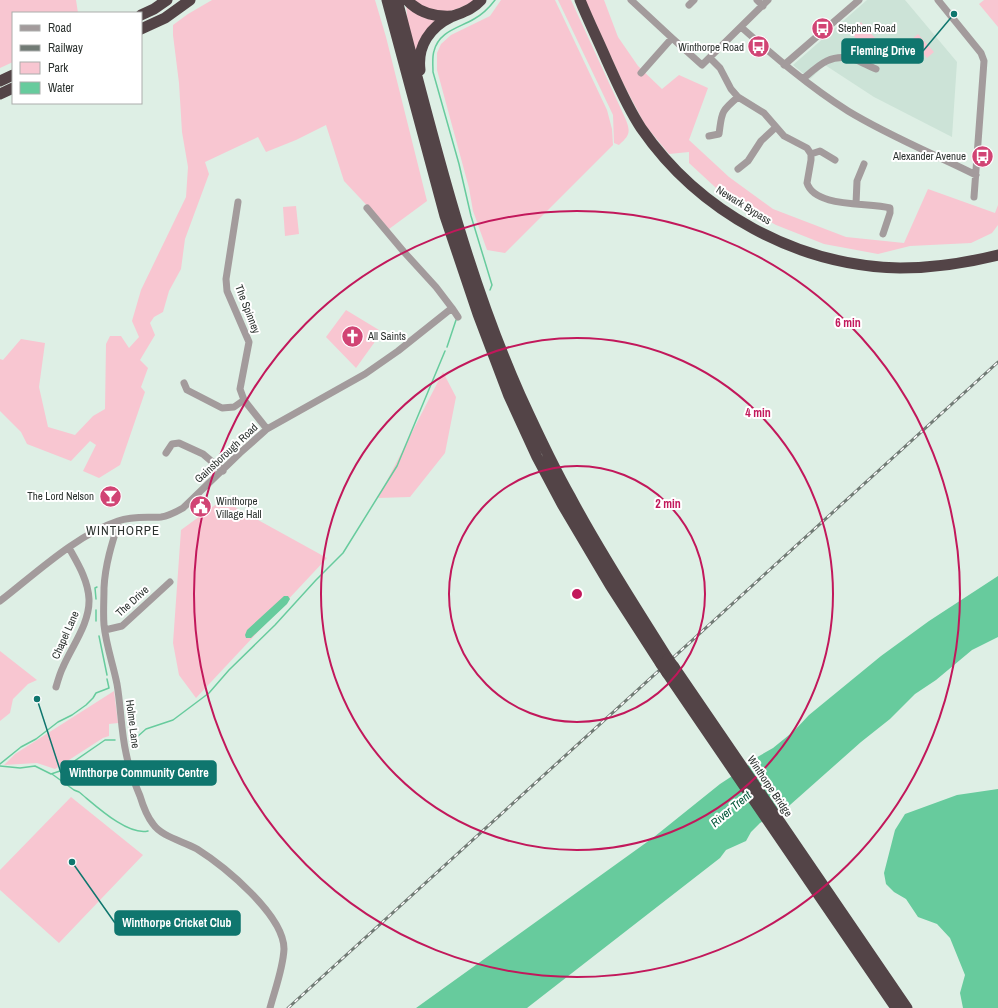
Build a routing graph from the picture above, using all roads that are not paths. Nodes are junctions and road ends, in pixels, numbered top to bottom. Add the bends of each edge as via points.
1 (167, 0) edge
2 (185, 0) edge
3 (190, 0) edge
4 (387, 0) edge
5 (397, 0) edge
6 (407, 0) edge
7 (481, 0) edge
8 (580, 0) edge
9 (631, 0) edge
10 (757, 0) edge
11 (768, 0) edge
12 (859, 0) edge
13 (938, 0) edge
14 (763, 6) junction
15 (175, 12) junction
16 (142, 15) edge
17 (453, 16) junction
18 (741, 27) junction
19 (142, 29) edge
20 (672, 38) junction
21 (710, 58) junction
22 (653, 60) junction
23 (784, 65) junction
24 (659, 66) dead end
25 (876, 69) dead end
26 (641, 73) dead end
27 (12, 75) edge
28 (803, 79) junction
29 (0, 81) edge
30 (12, 88) edge
31 (0, 94) edge
32 (423, 97) junction
33 (738, 97) junction
34 (775, 128) junction
35 (710, 136) dead end
36 (811, 154) junction
37 (835, 160) dead end
38 (864, 164) dead end
39 (738, 169) dead end
40 (976, 175) junction
41 (974, 197) dead end
42 (238, 202) dead end
43 (856, 204) junction
44 (367, 208) dead end
45 (883, 234) dead end
46 (998, 254) edge
47 (452, 308) junction
48 (482, 313) junction
49 (458, 317) dead end
50 (184, 384) dead end
51 (244, 400) junction
52 (267, 429) junction
53 (166, 453) dead end
54 (223, 471) junction
55 (119, 520) junction
56 (69, 548) junction
57 (170, 582) dead end
58 (0, 601) edge
59 (105, 630) junction
60 (56, 687) dead end
61 (855, 940) junction
62 (270, 1008) edge
63 (896, 1008) edge
64 (907, 1008) edge

1 - 16 highway
2 - 15 highway
3 - 15 highway
4 - 48 highway via 445,216
5 - 32 highway
6 - 17 highway via 428,14
7 - 17 highway via 472,8
8 - 46 highway, Newark Bypass via 626,102 652,142 686,180 731,216 752,229 804,251 857,264 900,268 943,266
9 - 20 street
10 - 14 street
11 - 14 street
12 - 23 street
13 - 40 street via 983,57
14 - 18 street
15 - 19 highway
17 - 32 highway via 435,27 422,47 419,59
18 - 21 street
18 - 23 street
20 - 21 street via 702,65
20 - 22 street
21 - 33 street via 720,68
22 - 24 street
22 - 26 street
23 - 28 street
25 - 28 street via 852,59 839,58 822,63
27 - 29 highway
28 - 40 street via 864,120
30 - 31 highway
32 - 48 highway
33 - 34 street via 764,113
33 - 35 street via 727,106 720,118 719,134
34 - 36 street via 788,139 807,148
34 - 39 street via 761,141 748,161
36 - 37 street via 820,151
36 - 43 street via 807,180 810,190 815,195 836,202
38 - 43 street via 857,181
40 - 41 street
42 - 51 street, The Spinney via 226,279 228,291 249,342 240,388
43 - 45 street via 890,208
44 - 47 street
47 - 49 street
47 - 52 street, Gainsborough Road via 365,374
48 - 61 highway, Winthorpe Bridge via 571,499 668,666
50 - 51 street via 187,390 222,408 234,407
51 - 52 street
52 - 54 street, Gainsborough Road
53 - 54 street via 172,444 179,443 203,454
54 - 55 street, Gainsborough Road via 174,514
55 - 56 street, Gainsborough Road via 94,531
55 - 59 street, Holme Lane via 105,576
56 - 58 street, Gainsborough Road
56 - 60 street, Chapel Lane via 84,577 89,606
57 - 59 street, The Drive via 122,626
59 - 62 street, Holme Lane via 117,685 126,752 147,816 163,833 196,849 227,870 267,912 282,936 283,959
61 - 63 highway
61 - 64 highway

